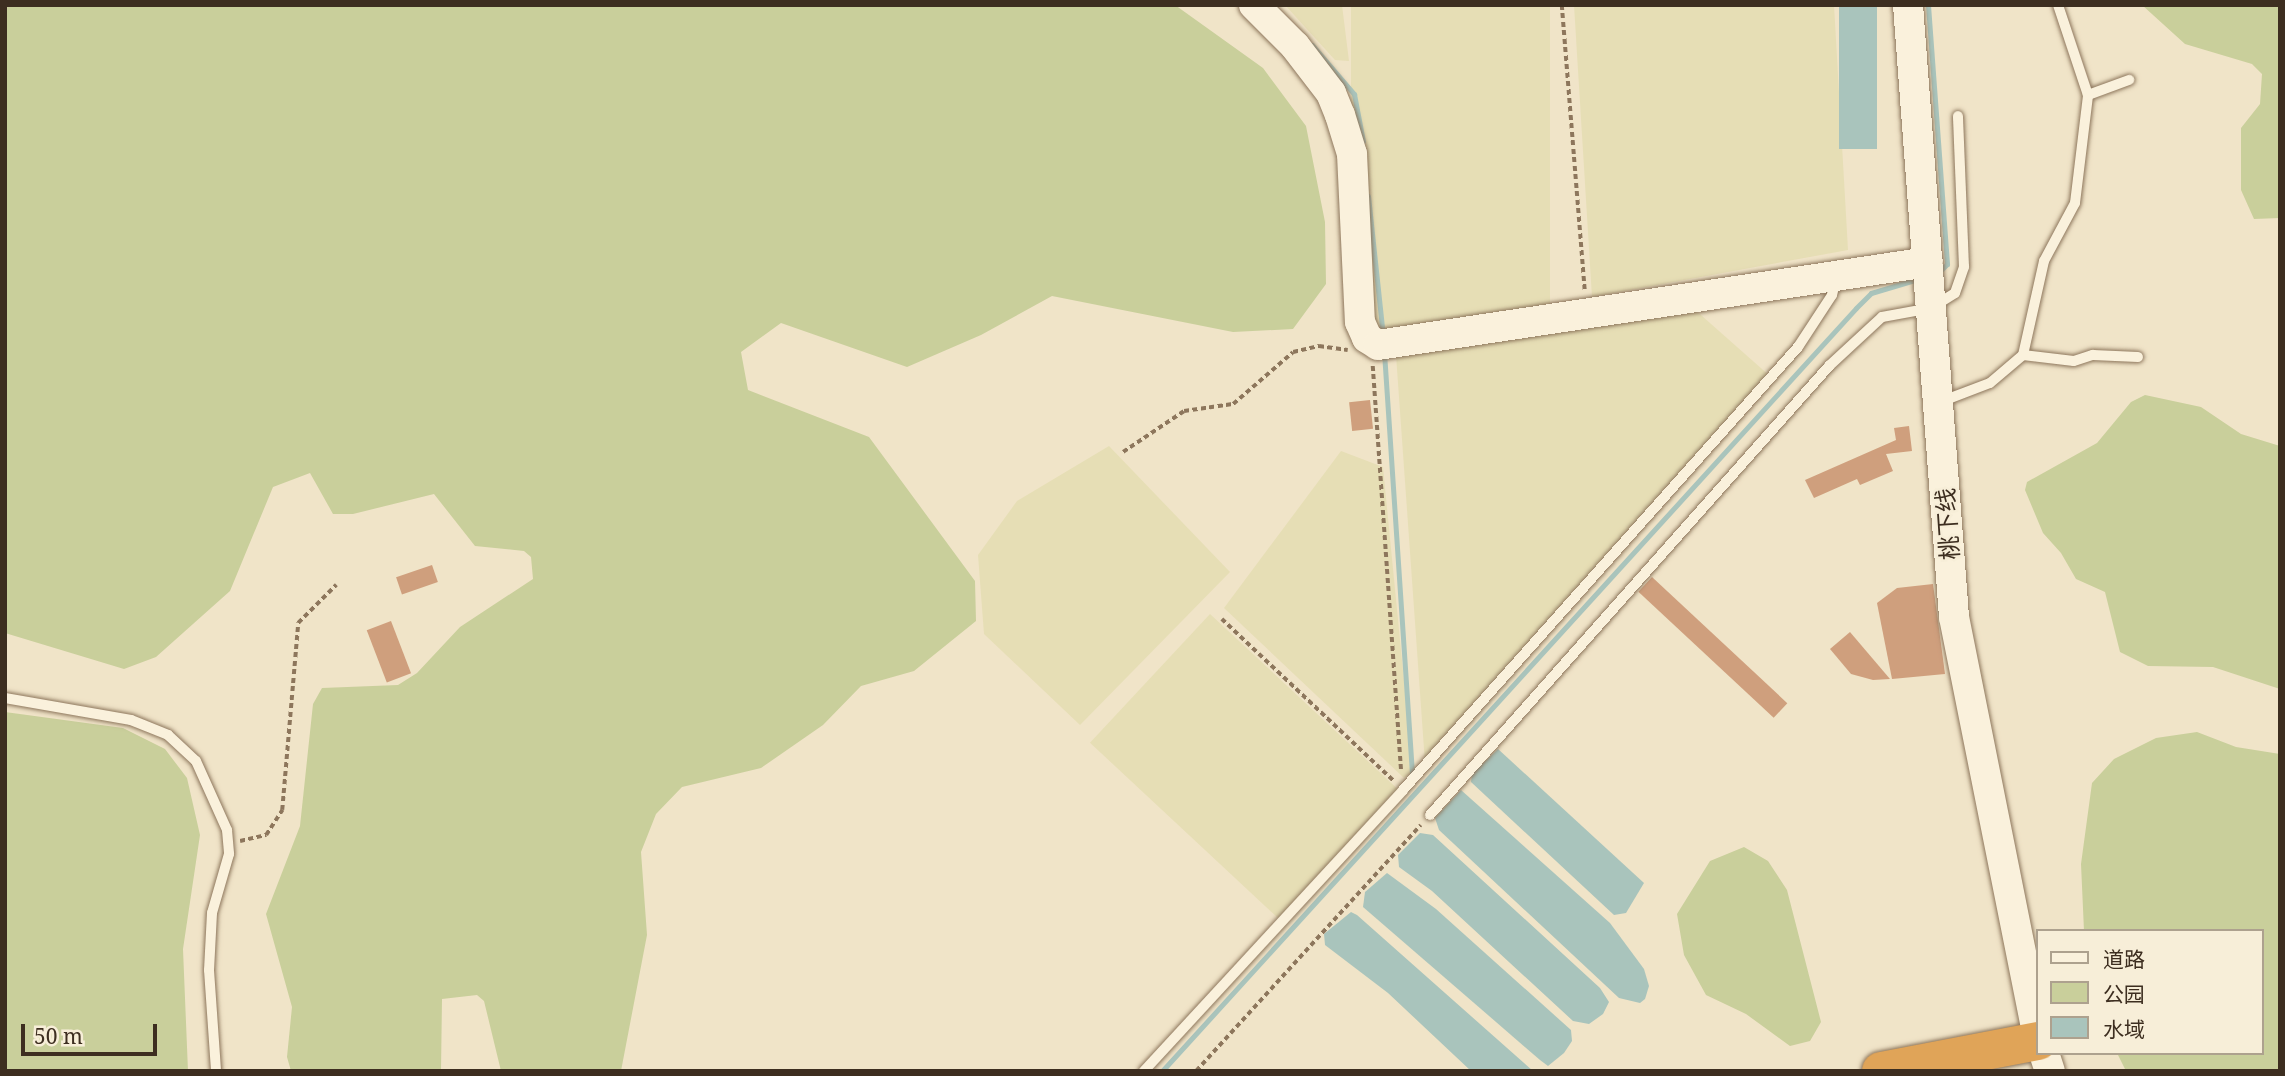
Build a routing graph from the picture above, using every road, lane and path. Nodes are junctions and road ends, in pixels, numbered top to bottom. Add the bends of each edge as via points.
1 (1254, 5) edge
2 (1562, 5) edge
3 (1909, 5) edge
4 (2058, 5) edge
5 (2129, 80) dead end
6 (2088, 95) junction
7 (1958, 116) dead end
8 (1927, 262) junction
9 (1837, 276) junction
10 (1931, 308) junction
11 (1587, 315) junction
12 (1367, 338) junction
13 (2024, 355) junction
14 (2138, 358) dead end
15 (1938, 403) junction
16 (1123, 452) dead end
17 (336, 585) dead end
18 (1222, 619) dead end
19 (5, 698) edge
20 (1403, 790) junction
21 (1430, 815) joint
22 (228, 838) junction
23 (2036, 1028) edge
24 (2036, 1038) edge
25 (216, 1071) edge
26 (1144, 1071) edge
27 (1196, 1071) edge
28 (1881, 1071) edge

1 - 12 main road via 1296,46 1331,93 1340,115 1352,154 1360,322
2 - 11 path
3 - 8 main road, 桃下线
4 - 6 lane
5 - 6 lane
6 - 13 lane via 2075,203 2044,261
7 - 10 lane via 1962,281 1955,293
8 - 9 main road
8 - 10 main road, 桃下线
9 - 11 main road
9 - 20 lane via 1832,295 1798,347
10 - 15 main road, 桃下线
10 - 21 lane via 1882,317 1829,366
11 - 12 main road via 1390,346
12 - 16 path via 1344,352 1319,346 1293,352 1233,404 1184,411
12 - 20 path
13 - 14 lane via 2074,361 2093,355
13 - 15 lane via 1990,383
15 - 23 main road, 桃下线 via 1954,617
17 - 22 path via 298,624 282,810 277,824 266,835 244,841
18 - 20 path
19 - 22 lane via 131,720 168,735 196,761
20 - 26 lane
21 - 27 path
22 - 25 lane via 229,854 212,913 209,970
24 - 28 highway

